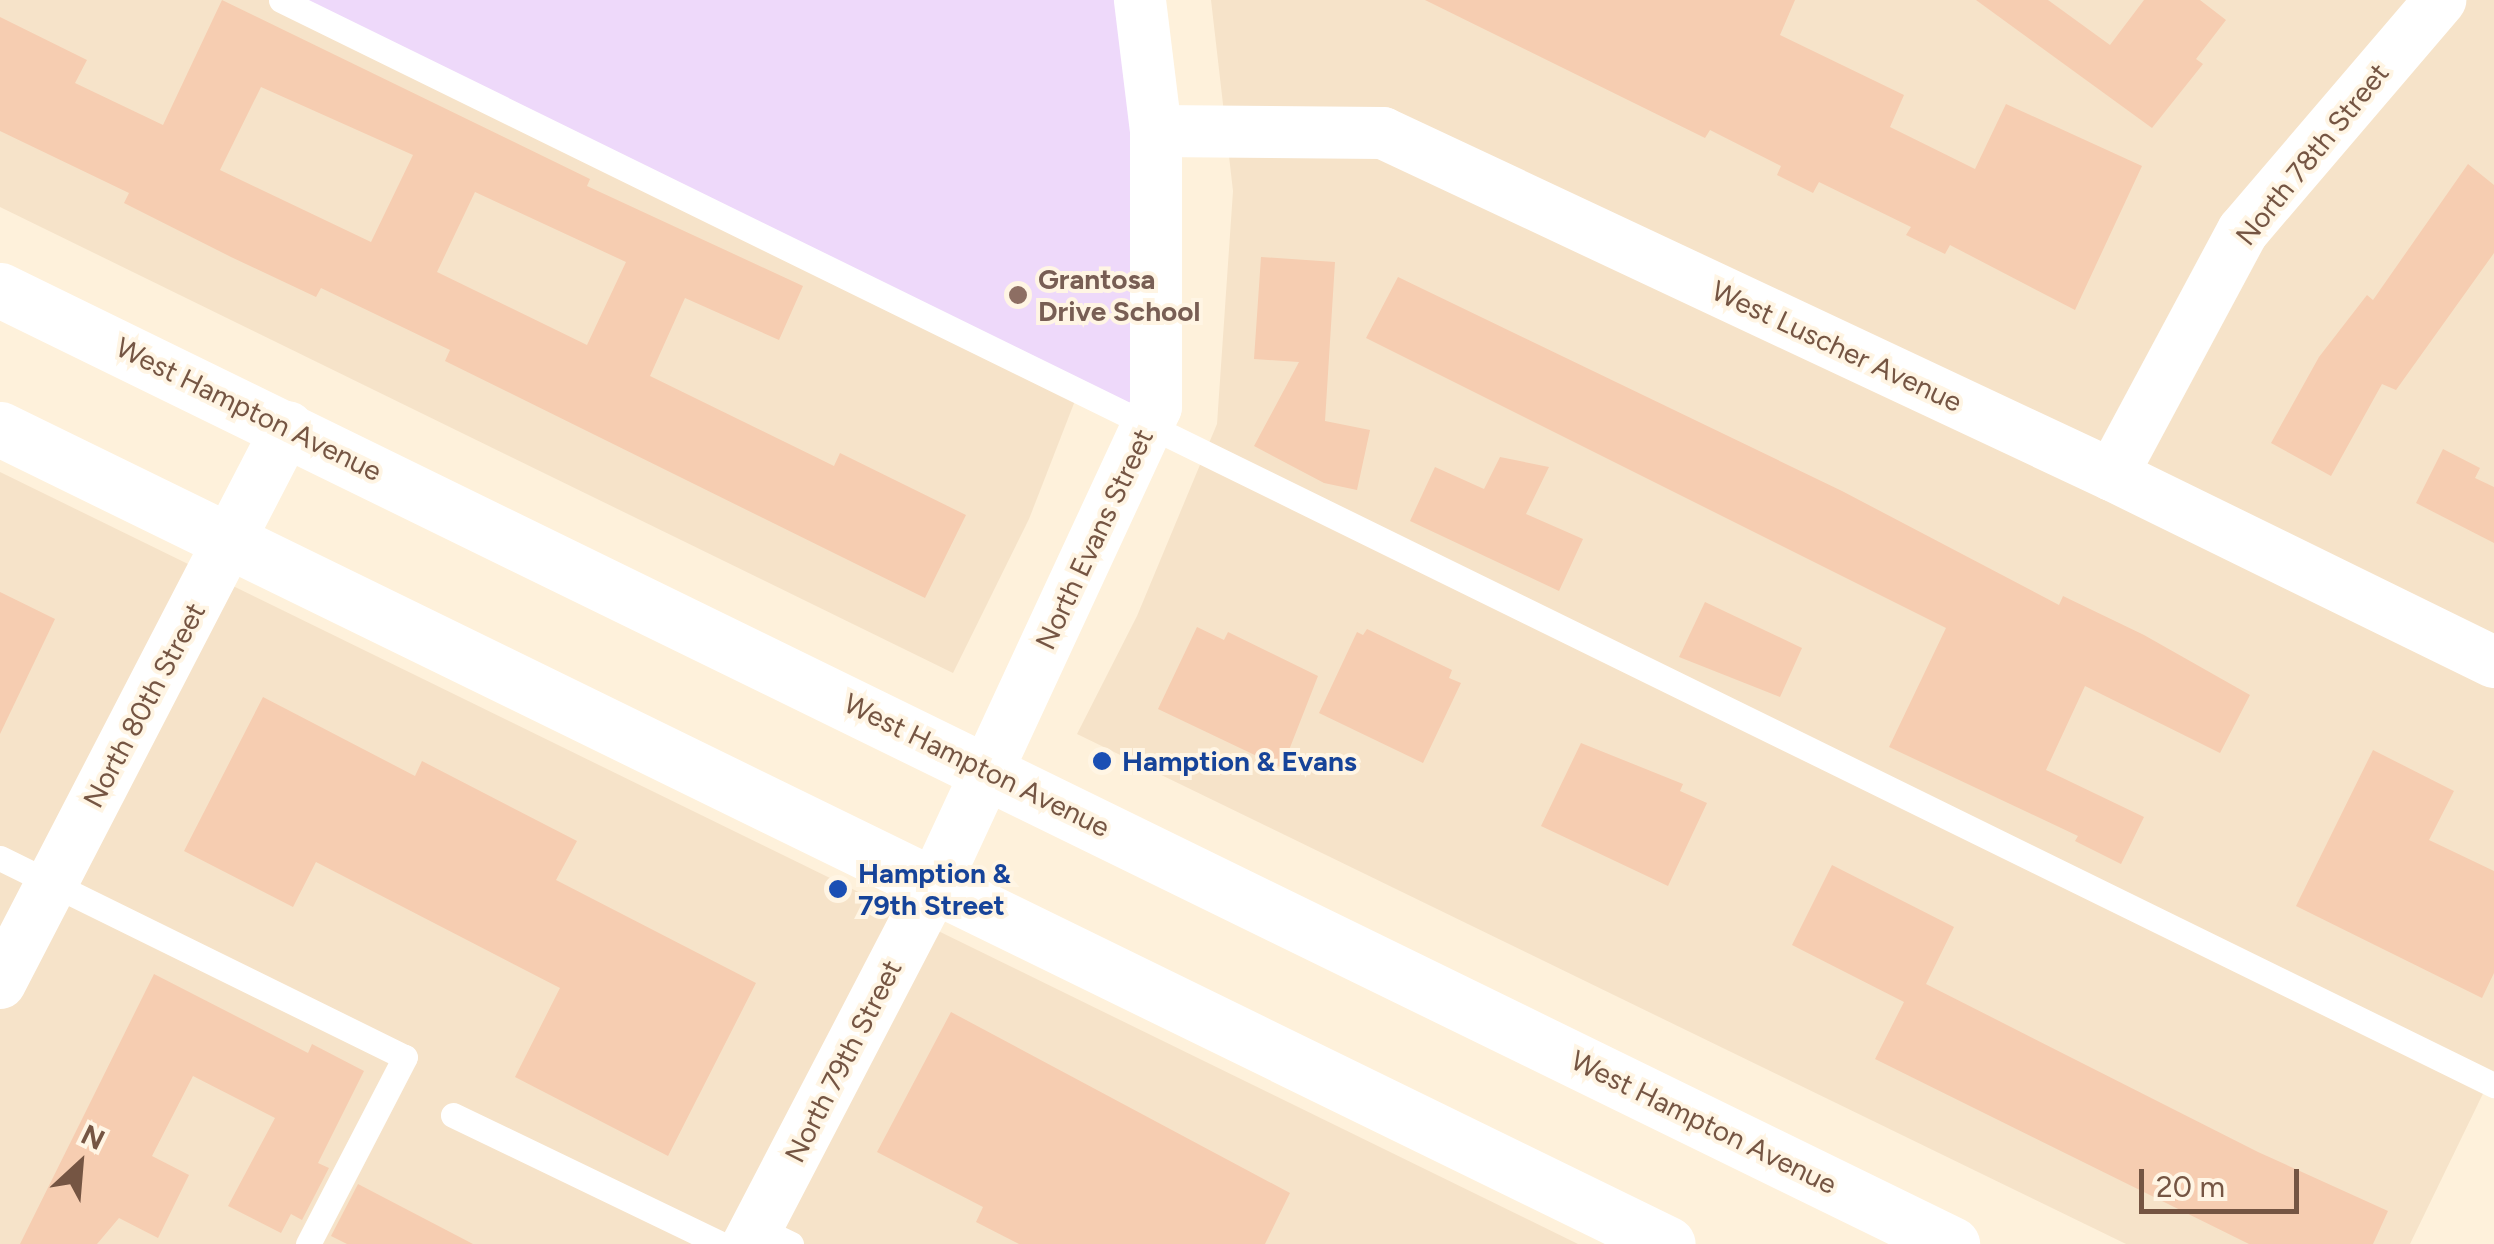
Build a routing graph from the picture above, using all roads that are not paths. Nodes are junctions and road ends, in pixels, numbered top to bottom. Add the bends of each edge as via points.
1 (281, 0) edge
2 (1140, 0) edge
3 (2440, 0) edge
4 (1156, 131) junction
5 (0, 290) edge
6 (288, 427) junction
7 (1147, 427) junction
8 (0, 429) edge
9 (2112, 475) junction
10 (230, 542) junction
11 (2494, 662) edge
12 (986, 769) junction
13 (0, 858) edge
14 (52, 883) junction
15 (932, 890) junction
16 (0, 983) edge
17 (2494, 1085) edge
18 (453, 1115) dead end
19 (754, 1240) edge
20 (308, 1244) edge
21 (1668, 1244) edge
22 (1952, 1244) edge

1 - 7 lane
2 - 4 street, North Evans Street
3 - 9 street, North 78th Street via 2243,231
4 - 7 street, North Evans Street via 1156,408
4 - 9 street, West Luscher Avenue via 1383,133
5 - 6 main road, West Hampton Avenue
6 - 10 street, North 80th Street
6 - 12 main road, West Hampton Avenue
7 - 12 street, North Evans Street
7 - 17 lane
8 - 10 main road
9 - 11 street, West Luscher Avenue
10 - 14 street, North 80th Street
10 - 15 main road
12 - 15 street, North 79th Street
12 - 22 main road, West Hampton Avenue
13 - 14 lane
14 - 16 street, North 80th Street
14 - 20 lane via 404,1057
15 - 19 street, North 79th Street
15 - 21 main road
18 - 19 lane

